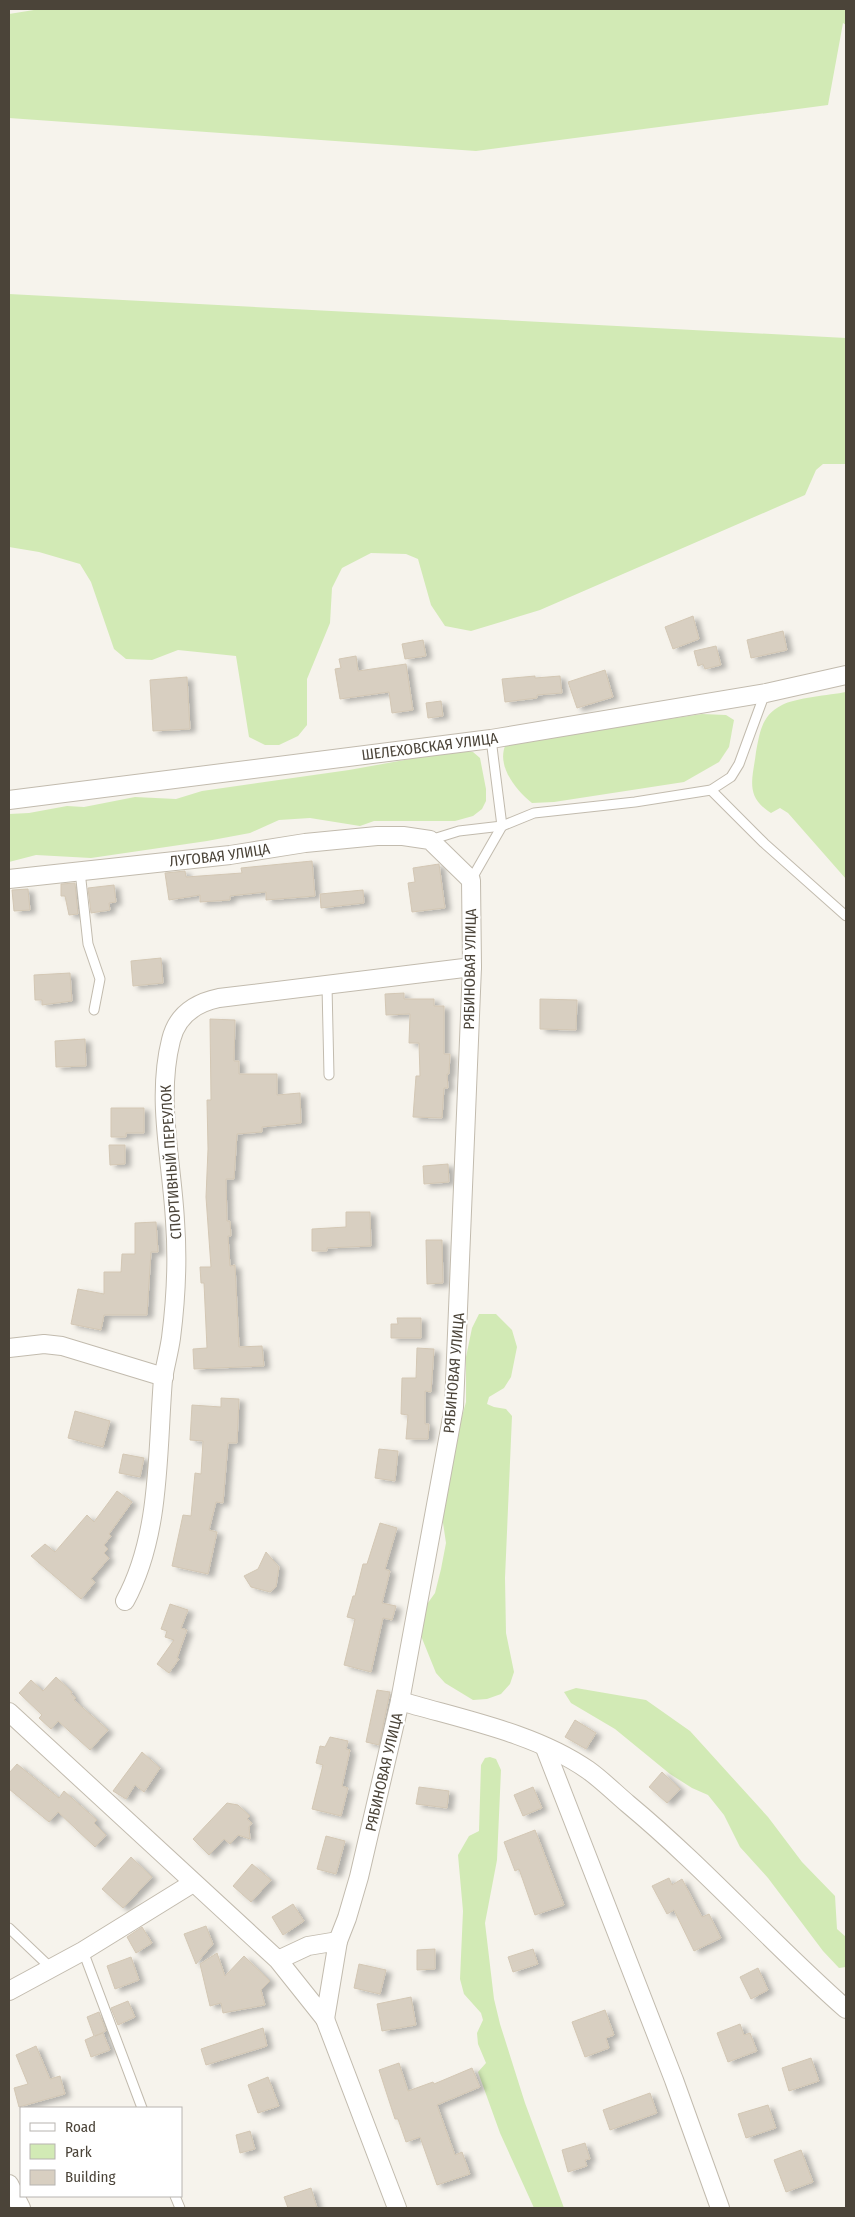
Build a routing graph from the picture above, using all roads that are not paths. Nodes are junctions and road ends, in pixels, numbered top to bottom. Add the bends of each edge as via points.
1 (846, 676) edge
2 (766, 693) junction
3 (491, 739) junction
4 (711, 790) junction
5 (9, 800) edge
6 (502, 826) junction
7 (430, 840) junction
8 (80, 871) junction
9 (9, 879) edge
10 (471, 880) junction
11 (846, 916) edge
12 (472, 966) junction
13 (327, 986) junction
14 (94, 1010) dead end
15 (328, 1075) dead end
16 (9, 1348) edge
17 (164, 1377) junction
18 (124, 1601) dead end
19 (400, 1701) junction
20 (9, 1712) edge
21 (545, 1748) junction
22 (193, 1883) junction
23 (9, 1928) edge
24 (338, 1941) junction
25 (83, 1951) junction
26 (278, 1960) junction
27 (52, 1968) junction
28 (9, 1991) edge
29 (846, 2009) edge
30 (325, 2019) junction
31 (142, 2107) edge
32 (9, 2184) edge
33 (21, 2208) edge
34 (397, 2208) edge
35 (720, 2208) edge

1 - 2 street, ШЕЛЕХОВСКАЯ УЛИЦА
2 - 3 street, ШЕЛЕХОВСКАЯ УЛИЦА
2 - 4 lane via 739,764 730,777
3 - 5 street, ШЕЛЕХОВСКАЯ УЛИЦА
3 - 6 lane
4 - 6 lane via 534,813
4 - 11 lane via 764,843
6 - 7 lane via 459,830
6 - 10 lane
7 - 8 street, ЛУГОВАЯ УЛИЦА via 403,836 361,837
7 - 10 street
8 - 9 street, ЛУГОВАЯ УЛИЦА
8 - 14 lane via 88,944 100,979
10 - 12 street, РЯБИНОВАЯ УЛИЦА
12 - 13 street, СПОРТИВНЫЙ ПЕРЕУЛОК
12 - 19 street, РЯБИНОВАЯ УЛИЦА via 454,1407
13 - 15 lane
13 - 17 street, СПОРТИВНЫЙ ПЕРЕУЛОК via 207,1001 189,1010 174,1031 168,1051 165,1084 175,1220 176,1288
16 - 17 street via 44,1344 62,1346
17 - 18 street, СПОРТИВНЫЙ ПЕРЕУЛОК via 146,1550 137,1578
19 - 21 street via 499,1729
19 - 24 street, РЯБИНОВАЯ УЛИЦА via 359,1877
20 - 22 street
21 - 29 street via 587,1770 654,1826 815,1983
21 - 35 street via 674,2080
22 - 25 street
22 - 26 street
23 - 27 lane
24 - 26 street via 308,1946
24 - 30 street, РЯБИНОВАЯ УЛИЦА
25 - 27 street
25 - 31 lane
26 - 30 street
27 - 28 street
30 - 34 street
32 - 33 street

